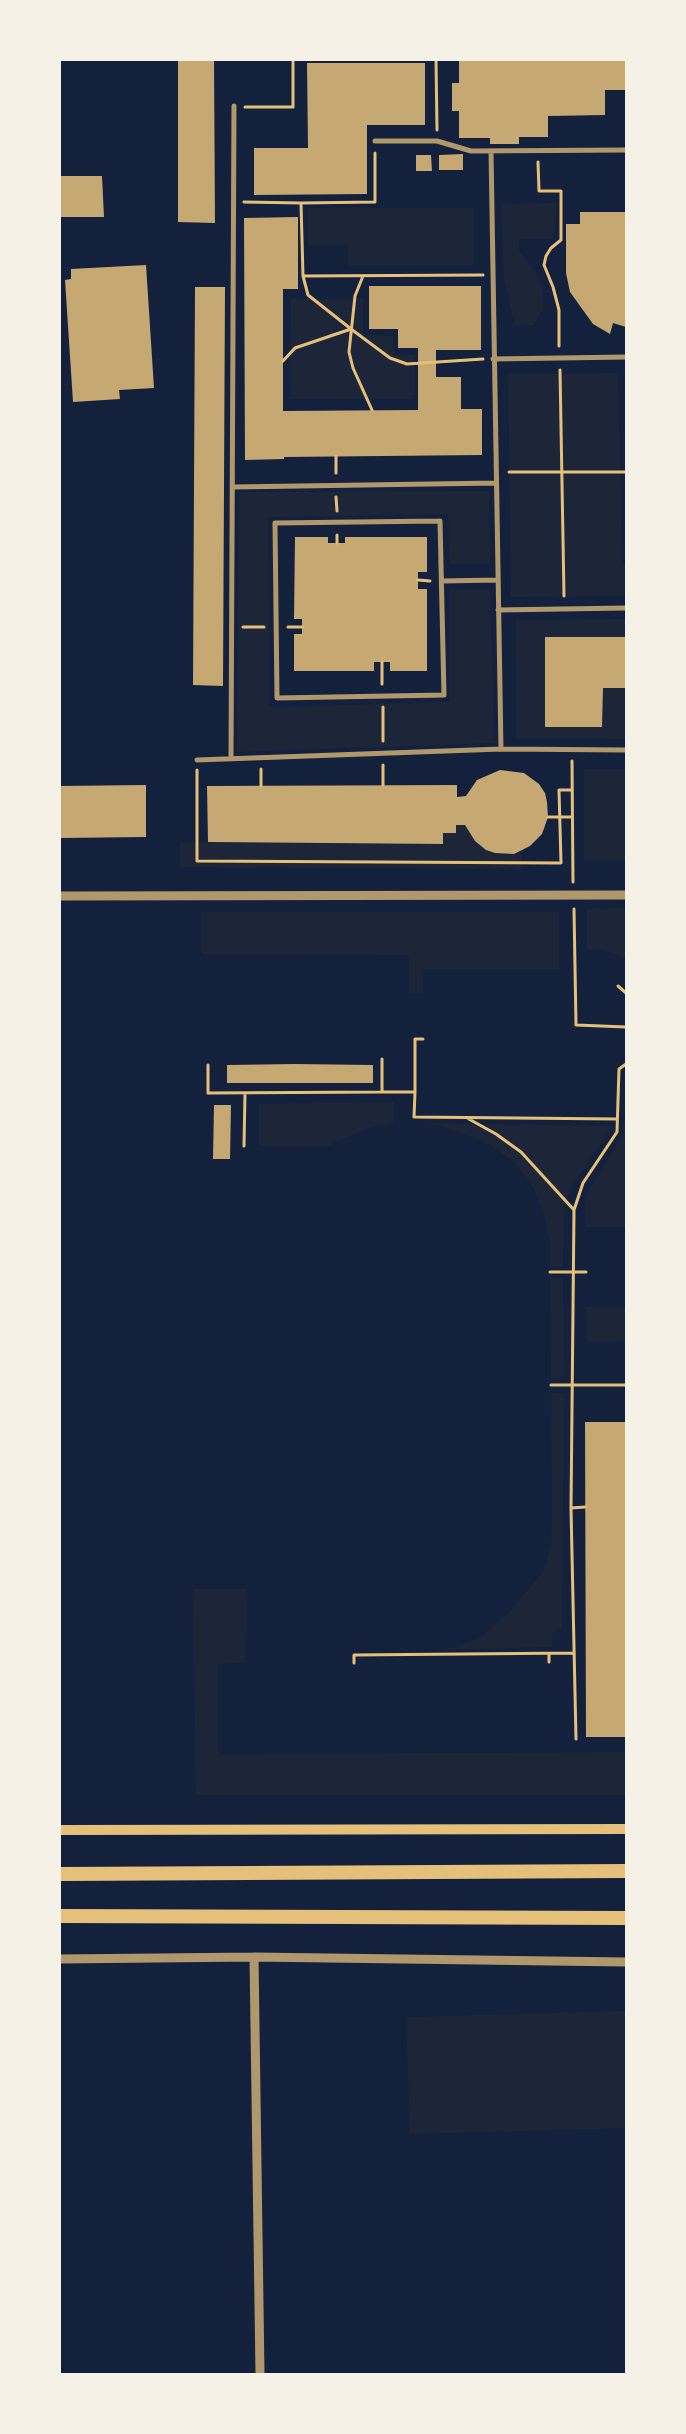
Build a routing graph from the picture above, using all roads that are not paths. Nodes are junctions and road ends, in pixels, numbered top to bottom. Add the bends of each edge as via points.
1 (234, 106) road end
2 (375, 141) road end
3 (626, 150) edge
4 (491, 151) junction
5 (626, 357) edge
6 (493, 359) junction
7 (496, 483) junction
8 (233, 487) junction
9 (497, 580) junction
10 (442, 581) junction
11 (626, 608) edge
12 (498, 610) junction
13 (501, 749) junction
14 (626, 750) edge
15 (231, 759) junction
16 (197, 760) road end
17 (626, 895) edge
18 (60, 896) edge
19 (626, 1829) edge
20 (60, 1830) edge
21 (626, 1872) edge
22 (60, 1874) edge
23 (60, 1916) edge
24 (91, 1917) junction
25 (626, 1918) edge
26 (60, 1920) edge
27 (254, 1957) junction
28 (60, 1959) edge
29 (626, 1962) edge
30 (260, 2374) edge

1 - 8 street
2 - 4 street via 437,141 472,151
3 - 4 street
4 - 6 street
5 - 6 street
6 - 7 street
7 - 8 street
7 - 9 street
8 - 15 street
9 - 10 street
9 - 12 street
10 - 10 street via 440,521 275,523 277,698 444,695
11 - 12 street
12 - 13 street
13 - 14 street
13 - 15 street
15 - 16 street
17 - 18 street
19 - 20 main road
21 - 22 highway
23 - 24 highway
24 - 25 highway
24 - 26 highway
27 - 28 street
27 - 29 street
27 - 30 street

